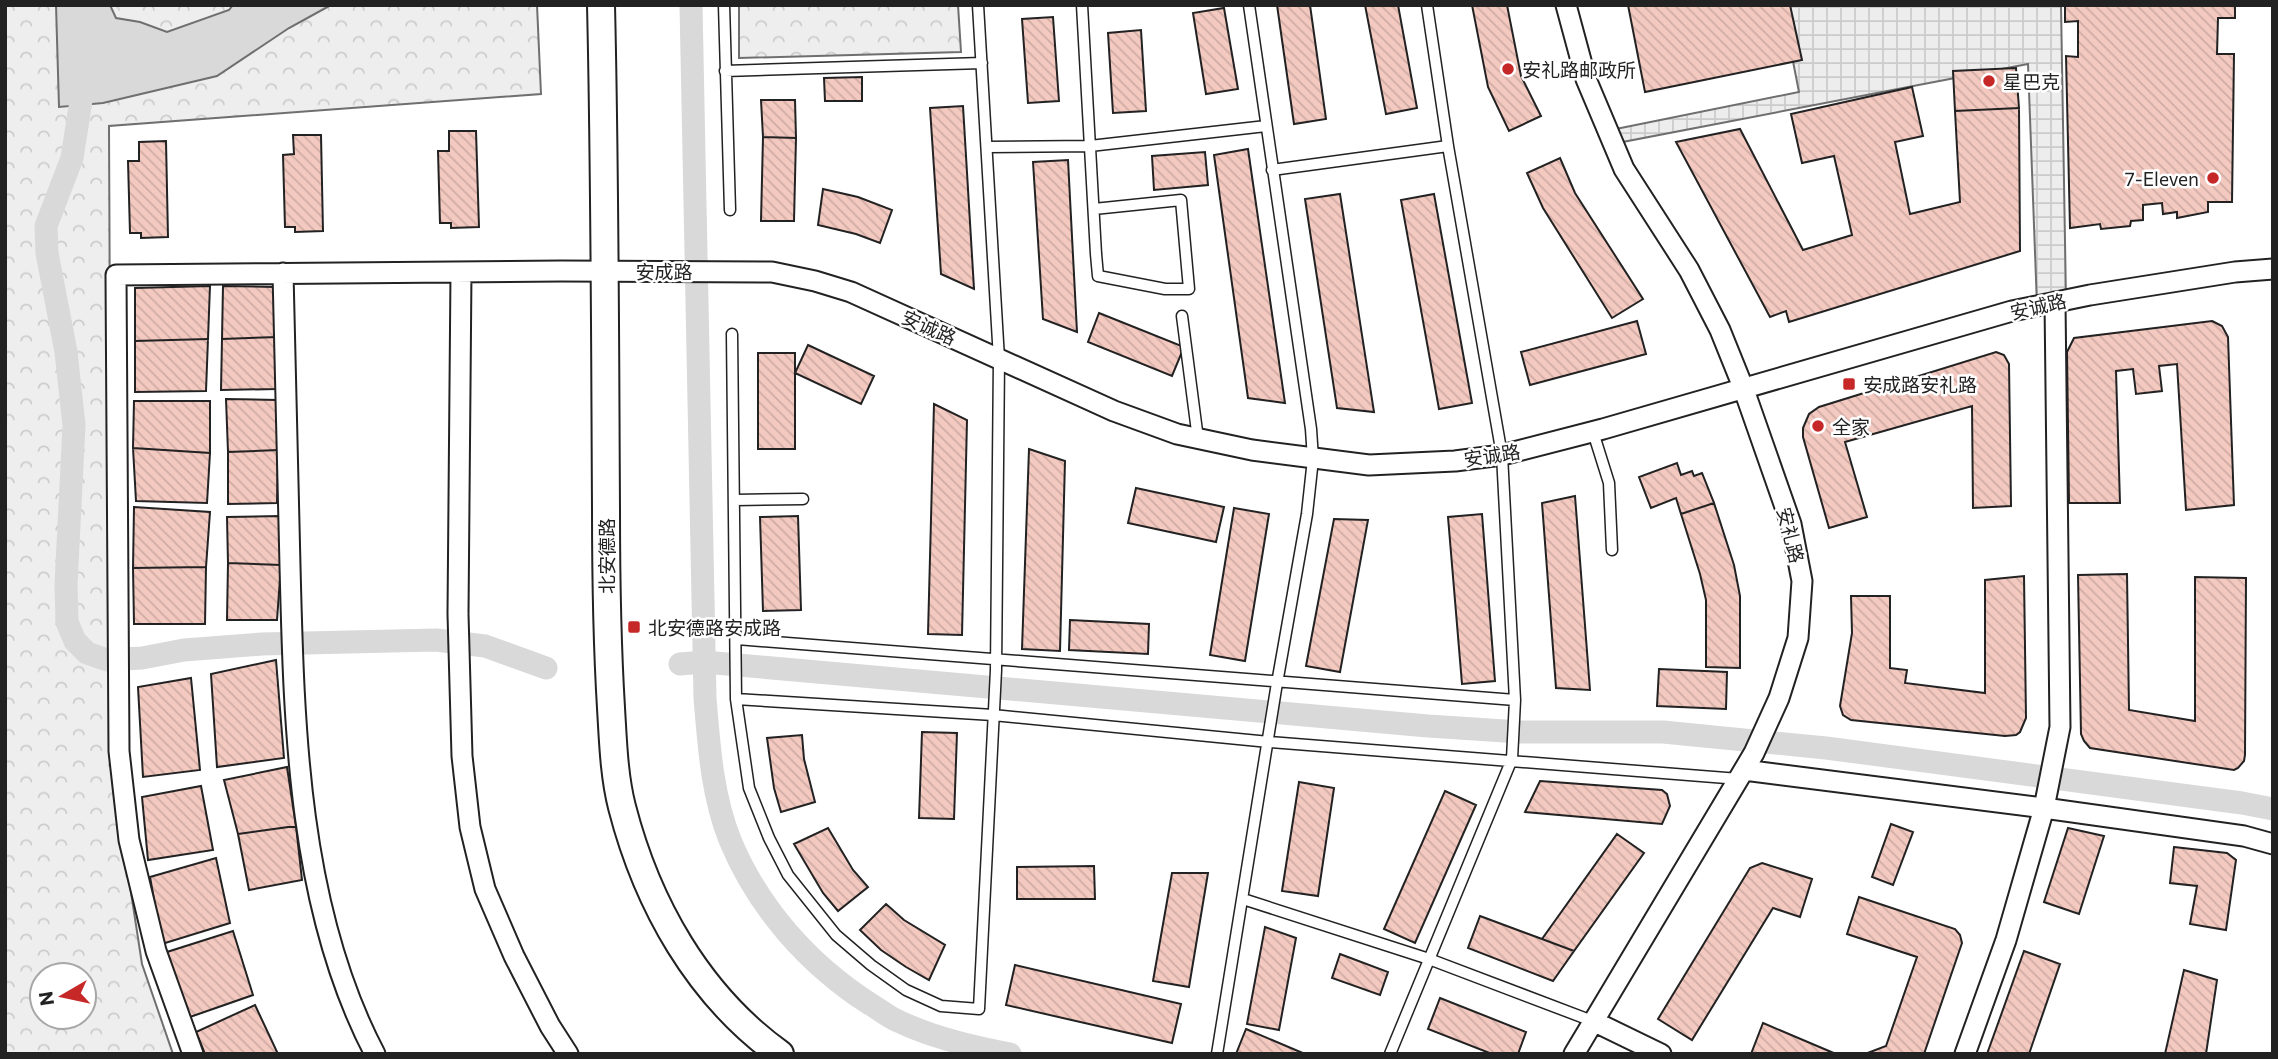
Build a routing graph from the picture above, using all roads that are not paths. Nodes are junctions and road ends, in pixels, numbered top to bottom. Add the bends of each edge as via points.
1 (601, 5) edge
2 (724, 5) edge
3 (978, 5) edge
4 (1082, 5) edge
5 (1249, 5) edge
6 (1427, 5) edge
7 (1566, 5) edge
8 (982, 63) junction
9 (725, 71) junction
10 (1266, 127) junction
11 (1090, 146) junction
12 (1448, 146) junction
13 (987, 147) junction
14 (1272, 170) junction
15 (1094, 209) junction
16 (730, 210) dead end
17 (2273, 269) edge
18 (605, 271) junction
19 (461, 272) junction
20 (723, 272) joint
21 (283, 274) junction
22 (2055, 302) junction
23 (1182, 316) dead end
24 (732, 334) dead end
25 (999, 359) junction
26 (1743, 387) junction
27 (1593, 432) junction
28 (1198, 439) junction
29 (1502, 455) junction
30 (1313, 459) junction
31 (803, 499) dead end
32 (735, 500) junction
33 (1612, 550) dead end
34 (737, 639) junction
35 (995, 665) junction
36 (1277, 685) junction
37 (736, 699) junction
38 (1515, 700) junction
39 (993, 710) junction
40 (1270, 736) junction
41 (1513, 754) junction
42 (1746, 767) junction
43 (2047, 800) junction
44 (2273, 844) edge
45 (1243, 900) junction
46 (1429, 959) junction
47 (1595, 1022) junction
48 (193, 1054) edge
49 (375, 1054) edge
50 (568, 1054) edge
51 (780, 1054) edge
52 (1217, 1054) edge
53 (1390, 1054) edge
54 (1574, 1054) edge
55 (1661, 1054) edge
56 (1965, 1054) edge

1 - 18 street, 北安德路
2 - 9 lane
3 - 8 lane
4 - 11 lane
5 - 10 lane
6 - 12 lane
7 - 26 street, 安礼路 via 1586,79 1624,169 1689,270
8 - 9 lane
8 - 13 lane
9 - 16 lane
10 - 11 lane
10 - 14 lane
11 - 13 lane
11 - 15 lane
12 - 14 lane
12 - 29 lane
13 - 25 lane
14 - 30 lane
15 - 15 lane via 1181,200 1189,289 1098,276
17 - 22 street, 安诚路
18 - 19 street, 安成路
18 - 20 street, 安成路
18 - 51 street, 北安德路 via 607,631 621,804 649,887 683,952 730,1011
19 - 21 street, 安成路
19 - 50 street via 458,666 470,827 485,889 550,1027
20 - 25 street, 安诚路 via 772,272 851,292
21 - 48 street, 安成路 via 116,275 119,751 128,840 156,951
21 - 49 street via 296,742 327,928
22 - 26 street, 安诚路
22 - 43 street via 2060,727
23 - 28 lane
24 - 32 lane
25 - 28 street, 安诚路 via 1114,411
25 - 35 lane
26 - 27 street, 安诚路
26 - 42 street, 安礼路 via 1791,524 1802,581 1798,638 1779,698
27 - 29 street, 安诚路
27 - 33 lane via 1609,482
28 - 30 street, 安诚路
29 - 30 street, 安诚路 via 1369,465
29 - 38 lane
30 - 36 lane
31 - 32 lane
32 - 34 lane
34 - 35 lane
34 - 37 lane
35 - 36 lane
35 - 39 lane
36 - 38 lane
36 - 40 lane
37 - 39 lane
37 - 39 lane via 749,788 788,875 813,908 844,943 906,990 941,1006 979,1009
38 - 41 lane
39 - 40 lane
40 - 41 lane
40 - 45 lane
41 - 42 lane
41 - 46 lane
42 - 43 street
42 - 47 street, 安礼路
43 - 44 street
43 - 56 street via 2006,940
45 - 46 lane
45 - 52 lane
46 - 47 lane
46 - 53 lane
47 - 54 street, 安礼路
47 - 55 street

